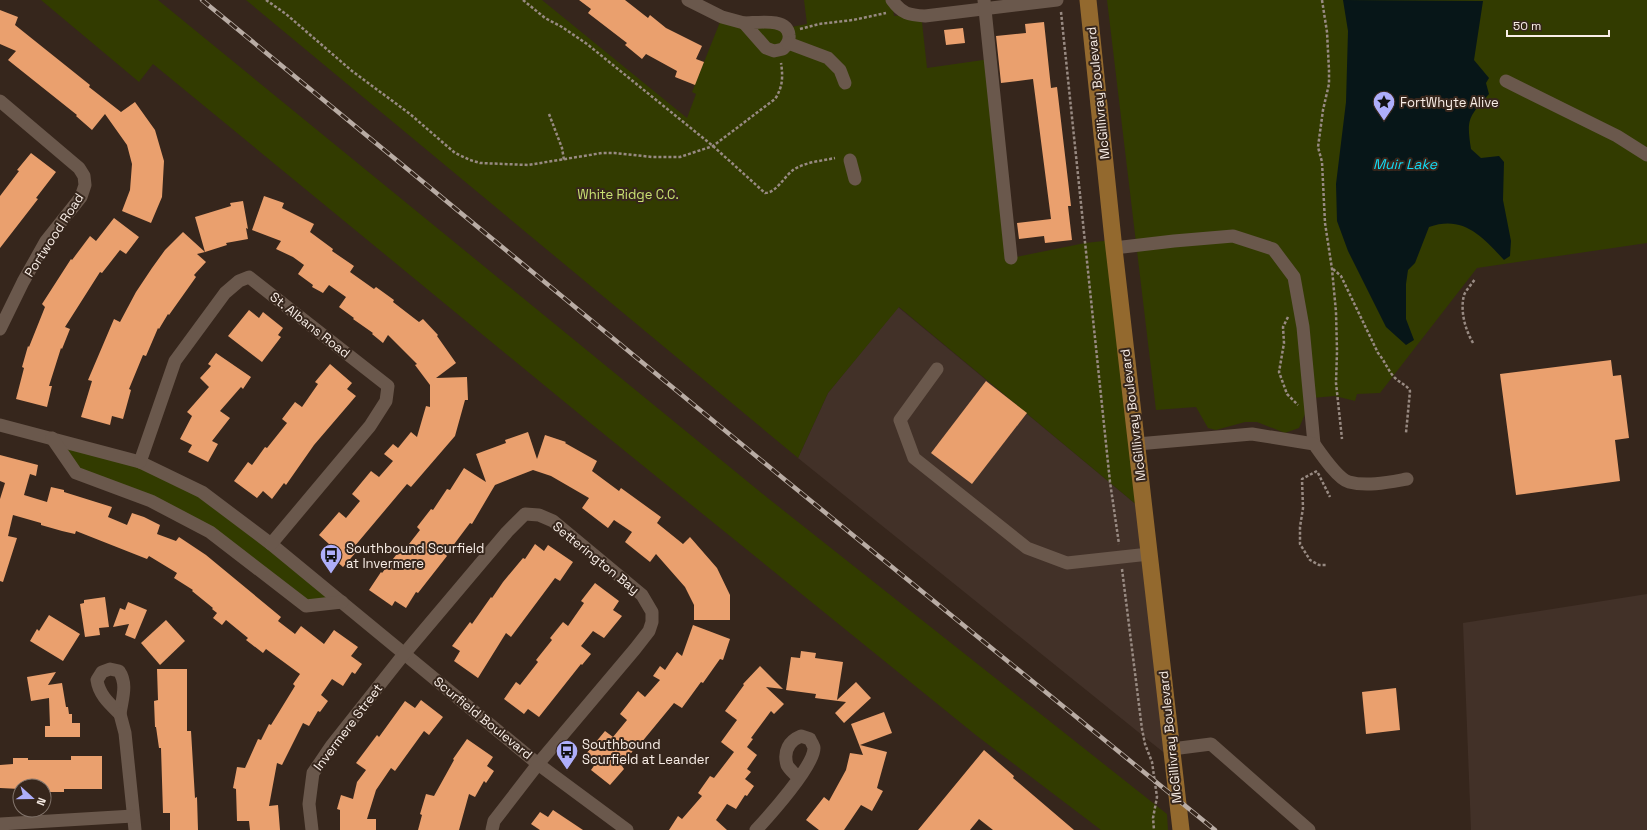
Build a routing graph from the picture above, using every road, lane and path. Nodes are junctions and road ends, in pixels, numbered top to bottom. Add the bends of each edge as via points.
1 (266, 0) edge
2 (522, 0) edge
3 (688, 0) edge
4 (1088, 0) edge
5 (1322, 0) edge
6 (895, 4) edge
7 (985, 4) edge
8 (1059, 4) edge
9 (885, 13) dead end
10 (744, 23) junction
11 (786, 42) junction
12 (1506, 81) dead end
13 (845, 83) dead end
14 (0, 101) edge
15 (549, 114) dead end
16 (713, 146) junction
17 (1647, 155) edge
18 (835, 158) dead end
19 (564, 160) junction
20 (850, 160) dead end
21 (855, 178) dead end
22 (1114, 248) junction
23 (1011, 258) dead end
24 (1332, 269) junction
25 (1475, 279) dead end
26 (1299, 308) junction
27 (0, 329) edge
28 (1473, 343) dead end
29 (937, 369) dead end
30 (1311, 411) junction
31 (0, 426) edge
32 (1406, 433) dead end
33 (52, 438) junction
34 (1342, 439) dead end
35 (1137, 444) junction
36 (1314, 444) junction
37 (140, 462) junction
38 (1314, 465) dead end
39 (1317, 472) junction
40 (1408, 479) dead end
41 (1330, 496) dead end
42 (271, 544) junction
43 (1150, 554) junction
44 (1121, 558) junction
45 (1327, 565) dead end
46 (342, 602) junction
47 (404, 654) junction
48 (120, 714) dead end
49 (1172, 749) junction
50 (538, 764) junction
51 (798, 778) dead end
52 (133, 816) junction
53 (0, 824) edge
54 (135, 830) edge
55 (312, 830) edge
56 (492, 830) edge
57 (627, 830) edge
58 (756, 830) edge
59 (1154, 830) edge
60 (1181, 830) edge
61 (1309, 830) edge

1 - 19 path via 454,153 480,162 512,165 528,166
2 - 16 path via 545,18 587,44
3 - 10 street via 722,17
4 - 22 main road, McGillivray Boulevard
5 - 24 path via 1327,32 1329,77 1318,147 1322,162 1325,223
6 - 7 street via 910,15 925,16
7 - 8 street
7 - 23 street
8 - 44 path via 1110,482
9 - 11 path via 808,26
10 - 11 street via 779,24 785,27
10 - 11 street via 766,48 774,51
11 - 13 street via 828,58 840,70
11 - 16 path via 783,76 776,99
12 - 17 street via 1617,136
14 - 27 street, Portwood Road via 79,168 84,176 85,185 81,197 46,241
15 - 19 path
16 - 18 path via 759,189 767,193 803,165
16 - 19 path via 680,157 615,152
20 - 21 street
22 - 26 street via 1234,236 1273,249 1294,277
22 - 35 main road, McGillivray Boulevard
24 - 32 path via 1340,276 1378,353 1396,379 1410,391
24 - 34 path via 1336,312 1336,383
25 - 28 path via 1464,294 1467,333
26 - 30 street
26 - 30 path via 1287,318 1283,327 1284,343 1279,372 1287,394 1296,404
29 - 44 street via 900,420 914,458 1027,548 1067,563
30 - 36 street
31 - 33 street, Scurfield Boulevard
33 - 37 street, Scurfield Boulevard
33 - 46 street via 76,473 151,501 210,532 306,606
35 - 36 street via 1252,434
35 - 43 main road, McGillivray Boulevard
36 - 40 street via 1327,464 1348,482 1378,484
37 - 42 street, Scurfield Boulevard via 202,492
37 - 42 street, St. Albans Road via 175,361 225,293 239,281 249,277 388,386 386,401 370,426
38 - 39 path
39 - 41 path
39 - 45 path via 1302,479 1300,544 1310,560 1318,566
42 - 46 street, Scurfield Boulevard
43 - 44 street
43 - 49 main road, McGillivray Boulevard
44 - 59 path via 1142,729 1152,762 1158,797 1153,818
46 - 47 street, Scurfield Boulevard
47 - 50 street, Scurfield Boulevard
47 - 50 street, Setterington Bay via 506,532 525,514 539,515 553,521 642,595 652,612 652,622 649,631 635,649
47 - 55 street, Invermere Street via 312,773 309,804
48 - 52 street via 125,733
49 - 60 main road, McGillivray Boulevard
49 - 61 street via 1211,744
50 - 56 street via 494,821
50 - 57 street, Scurfield Boulevard
51 - 58 street
52 - 53 street
52 - 54 street

